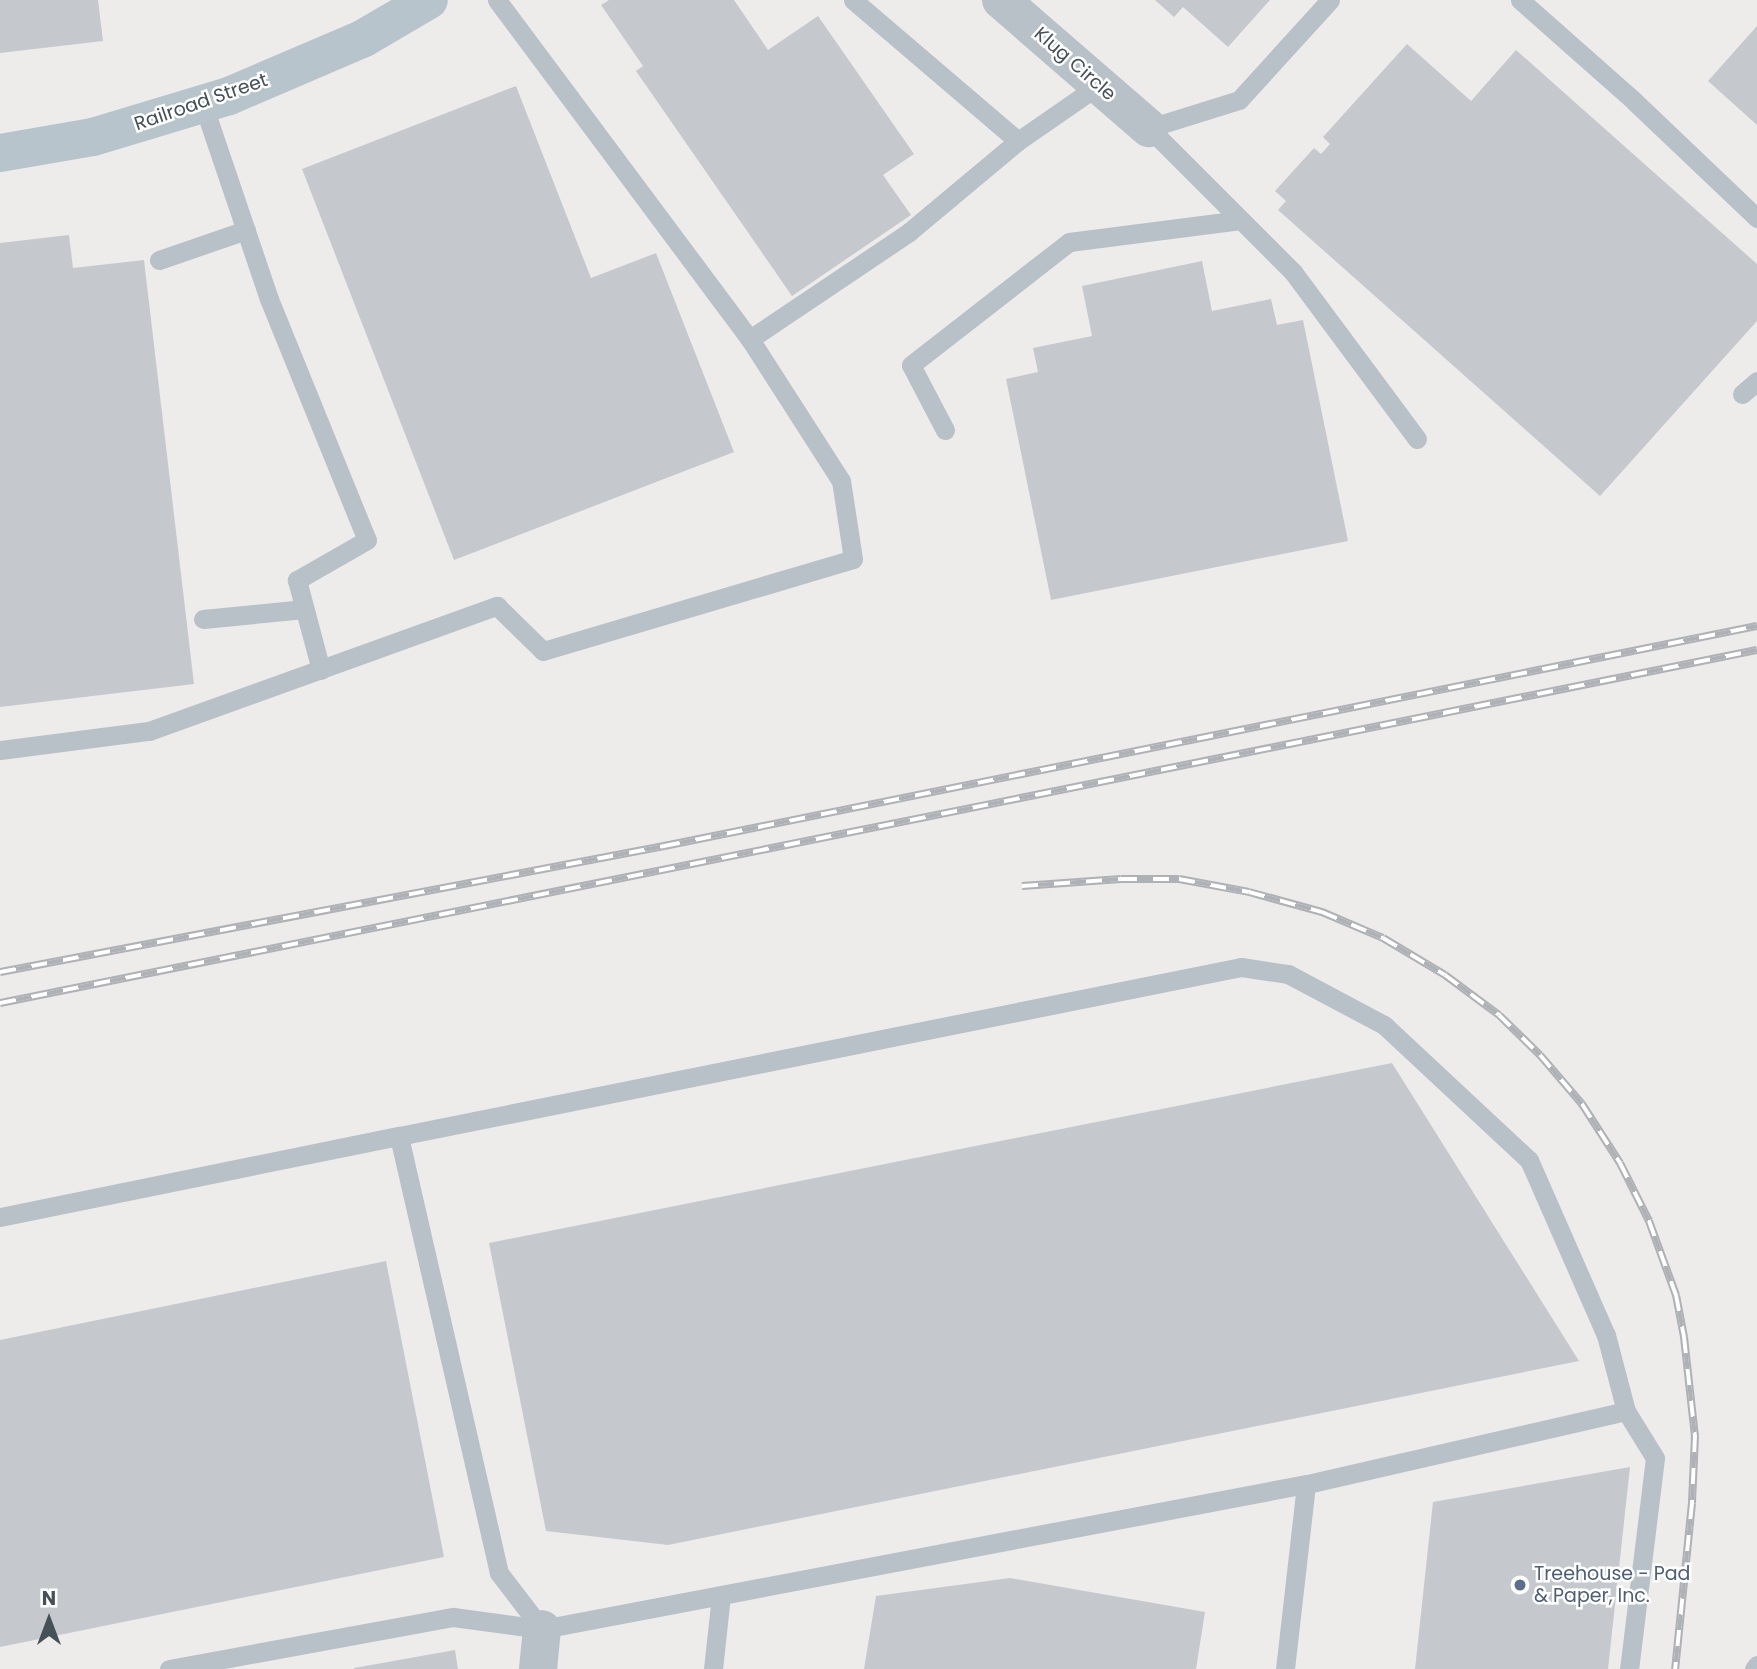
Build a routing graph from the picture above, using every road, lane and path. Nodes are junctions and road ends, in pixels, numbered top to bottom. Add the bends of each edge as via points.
1 (497, 0) edge
2 (853, 0) edge
3 (1001, 0) edge
4 (1330, 0) edge
5 (1520, 0) edge
6 (422, 2) edge
7 (1099, 85) junction
8 (203, 104) junction
9 (1149, 128) junction
10 (1018, 141) junction
11 (0, 153) edge
12 (1757, 218) edge
13 (1241, 220) junction
14 (246, 230) junction
15 (159, 260) dead end
16 (750, 339) junction
17 (946, 430) dead end
18 (1417, 439) dead end
19 (305, 609) junction
20 (203, 618) dead end
21 (320, 670) junction
22 (0, 750) edge
23 (399, 1136) junction
24 (0, 1217) edge
25 (1626, 1411) junction
26 (1306, 1484) junction
27 (721, 1595) junction
28 (542, 1629) junction
29 (169, 1669) edge
30 (538, 1669) edge
31 (713, 1669) edge
32 (1284, 1669) edge
33 (1629, 1669) edge

1 - 16 lane
2 - 10 lane
3 - 7 street, Klug Circle
4 - 9 lane via 1239,100
5 - 12 lane
6 - 8 main road, Railroad Street via 364,38
7 - 9 street, Klug Circle
7 - 10 lane
8 - 11 main road, Railroad Street via 93,137
8 - 14 lane
9 - 13 lane
10 - 16 lane via 909,232
13 - 17 lane via 1069,242 911,365
13 - 18 lane via 1293,272
14 - 15 lane
14 - 19 lane via 269,299 367,540 297,580
16 - 21 lane via 841,481 853,559 543,652 497,606
19 - 20 lane
19 - 21 lane
21 - 22 lane via 149,731
23 - 24 lane
23 - 25 lane via 1241,967 1288,974 1384,1025 1529,1160 1606,1335
23 - 28 lane via 499,1573
25 - 26 lane
25 - 33 lane via 1655,1458
26 - 27 lane
26 - 32 lane
27 - 28 lane
27 - 31 lane
28 - 29 lane via 453,1617
28 - 30 street

